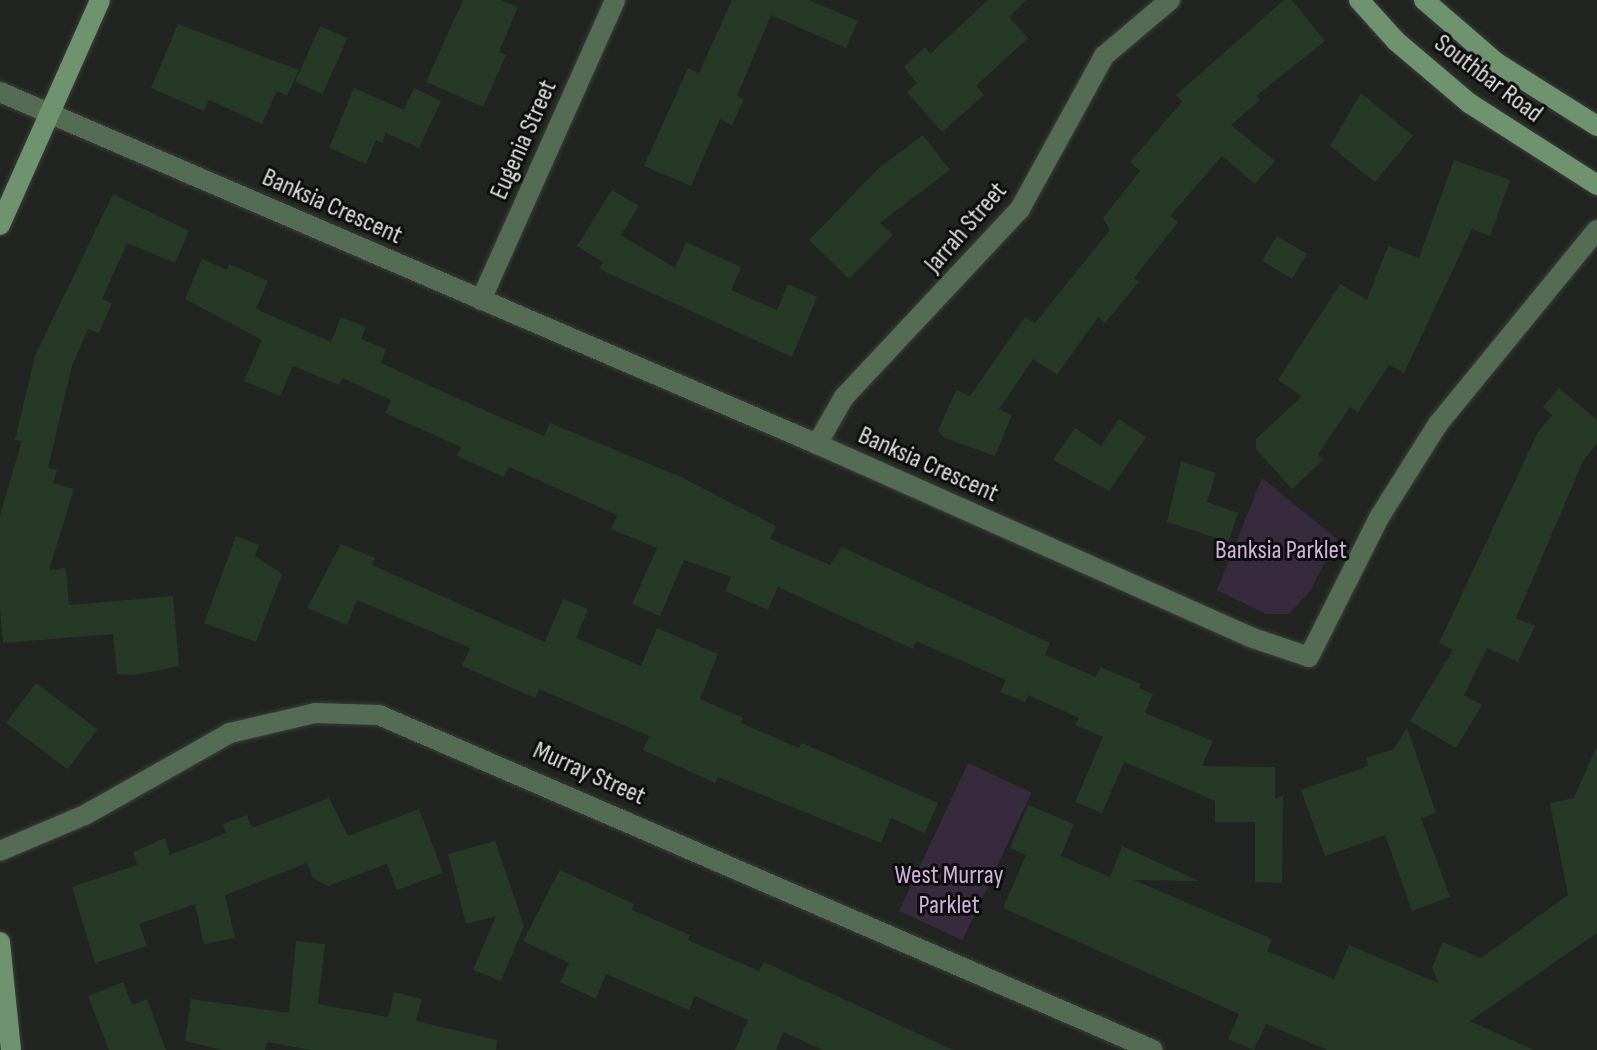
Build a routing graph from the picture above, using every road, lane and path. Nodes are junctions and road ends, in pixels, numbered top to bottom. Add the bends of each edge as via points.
1 (100, 0) edge
2 (615, 0) edge
3 (1170, 0) edge
4 (1359, 0) edge
5 (1424, 0) edge
6 (0, 92) edge
7 (50, 113) junction
8 (1597, 126) edge
9 (1597, 185) edge
10 (0, 225) edge
11 (1597, 230) edge
12 (481, 300) junction
13 (817, 444) junction
14 (0, 851) edge
15 (0, 942) edge
16 (11, 1050) edge
17 (1153, 1050) edge

1 - 7 main road
2 - 12 street, Eugenia Street
3 - 13 street, Jarrah Street via 1104,56 1020,209 844,397
4 - 9 main road, Southbar Road via 1396,41 1469,103
5 - 8 main road, Southbar Road via 1497,63
6 - 7 street, Banksia Crescent
7 - 10 main road
7 - 12 street, Banksia Crescent
11 - 13 street, Banksia Crescent via 1438,424 1380,516 1309,657 1261,642
12 - 13 street, Banksia Crescent
14 - 17 street, Murray Street via 85,815 230,733 315,713 379,715
15 - 16 main road

